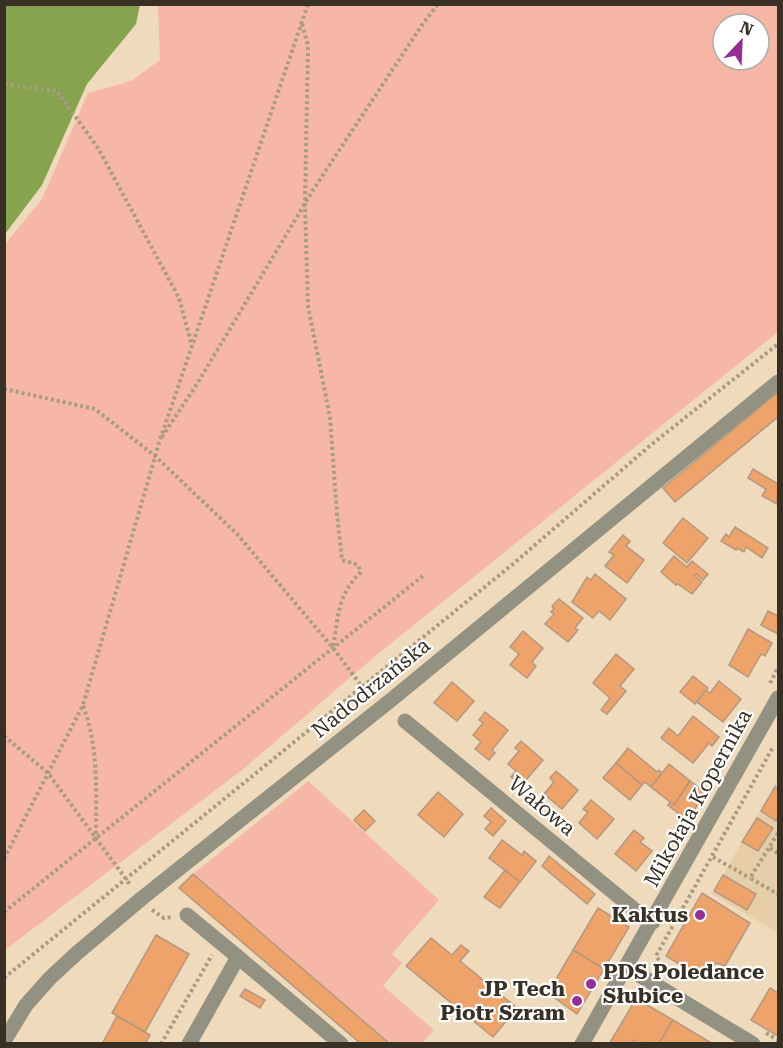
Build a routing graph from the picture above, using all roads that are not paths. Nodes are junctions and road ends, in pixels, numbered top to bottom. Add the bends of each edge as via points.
1 (778, 382) edge
2 (778, 698) edge
3 (405, 721) dead end
4 (187, 915) road end
5 (653, 922) junction
6 (238, 957) junction
7 (626, 967) junction
8 (4, 1041) edge
9 (189, 1044) edge
10 (341, 1044) edge
11 (582, 1044) edge
12 (753, 1044) edge

1 - 8 street, Nadodrzańska via 391,700 141,898 50,978 26,1005
2 - 5 street, Mikołaja Kopernika
3 - 5 street, Wałowa
4 - 6 street
5 - 7 street, Mikołaja Kopernika
6 - 9 street
6 - 10 street
7 - 11 street, Mikołaja Kopernika
7 - 12 street

